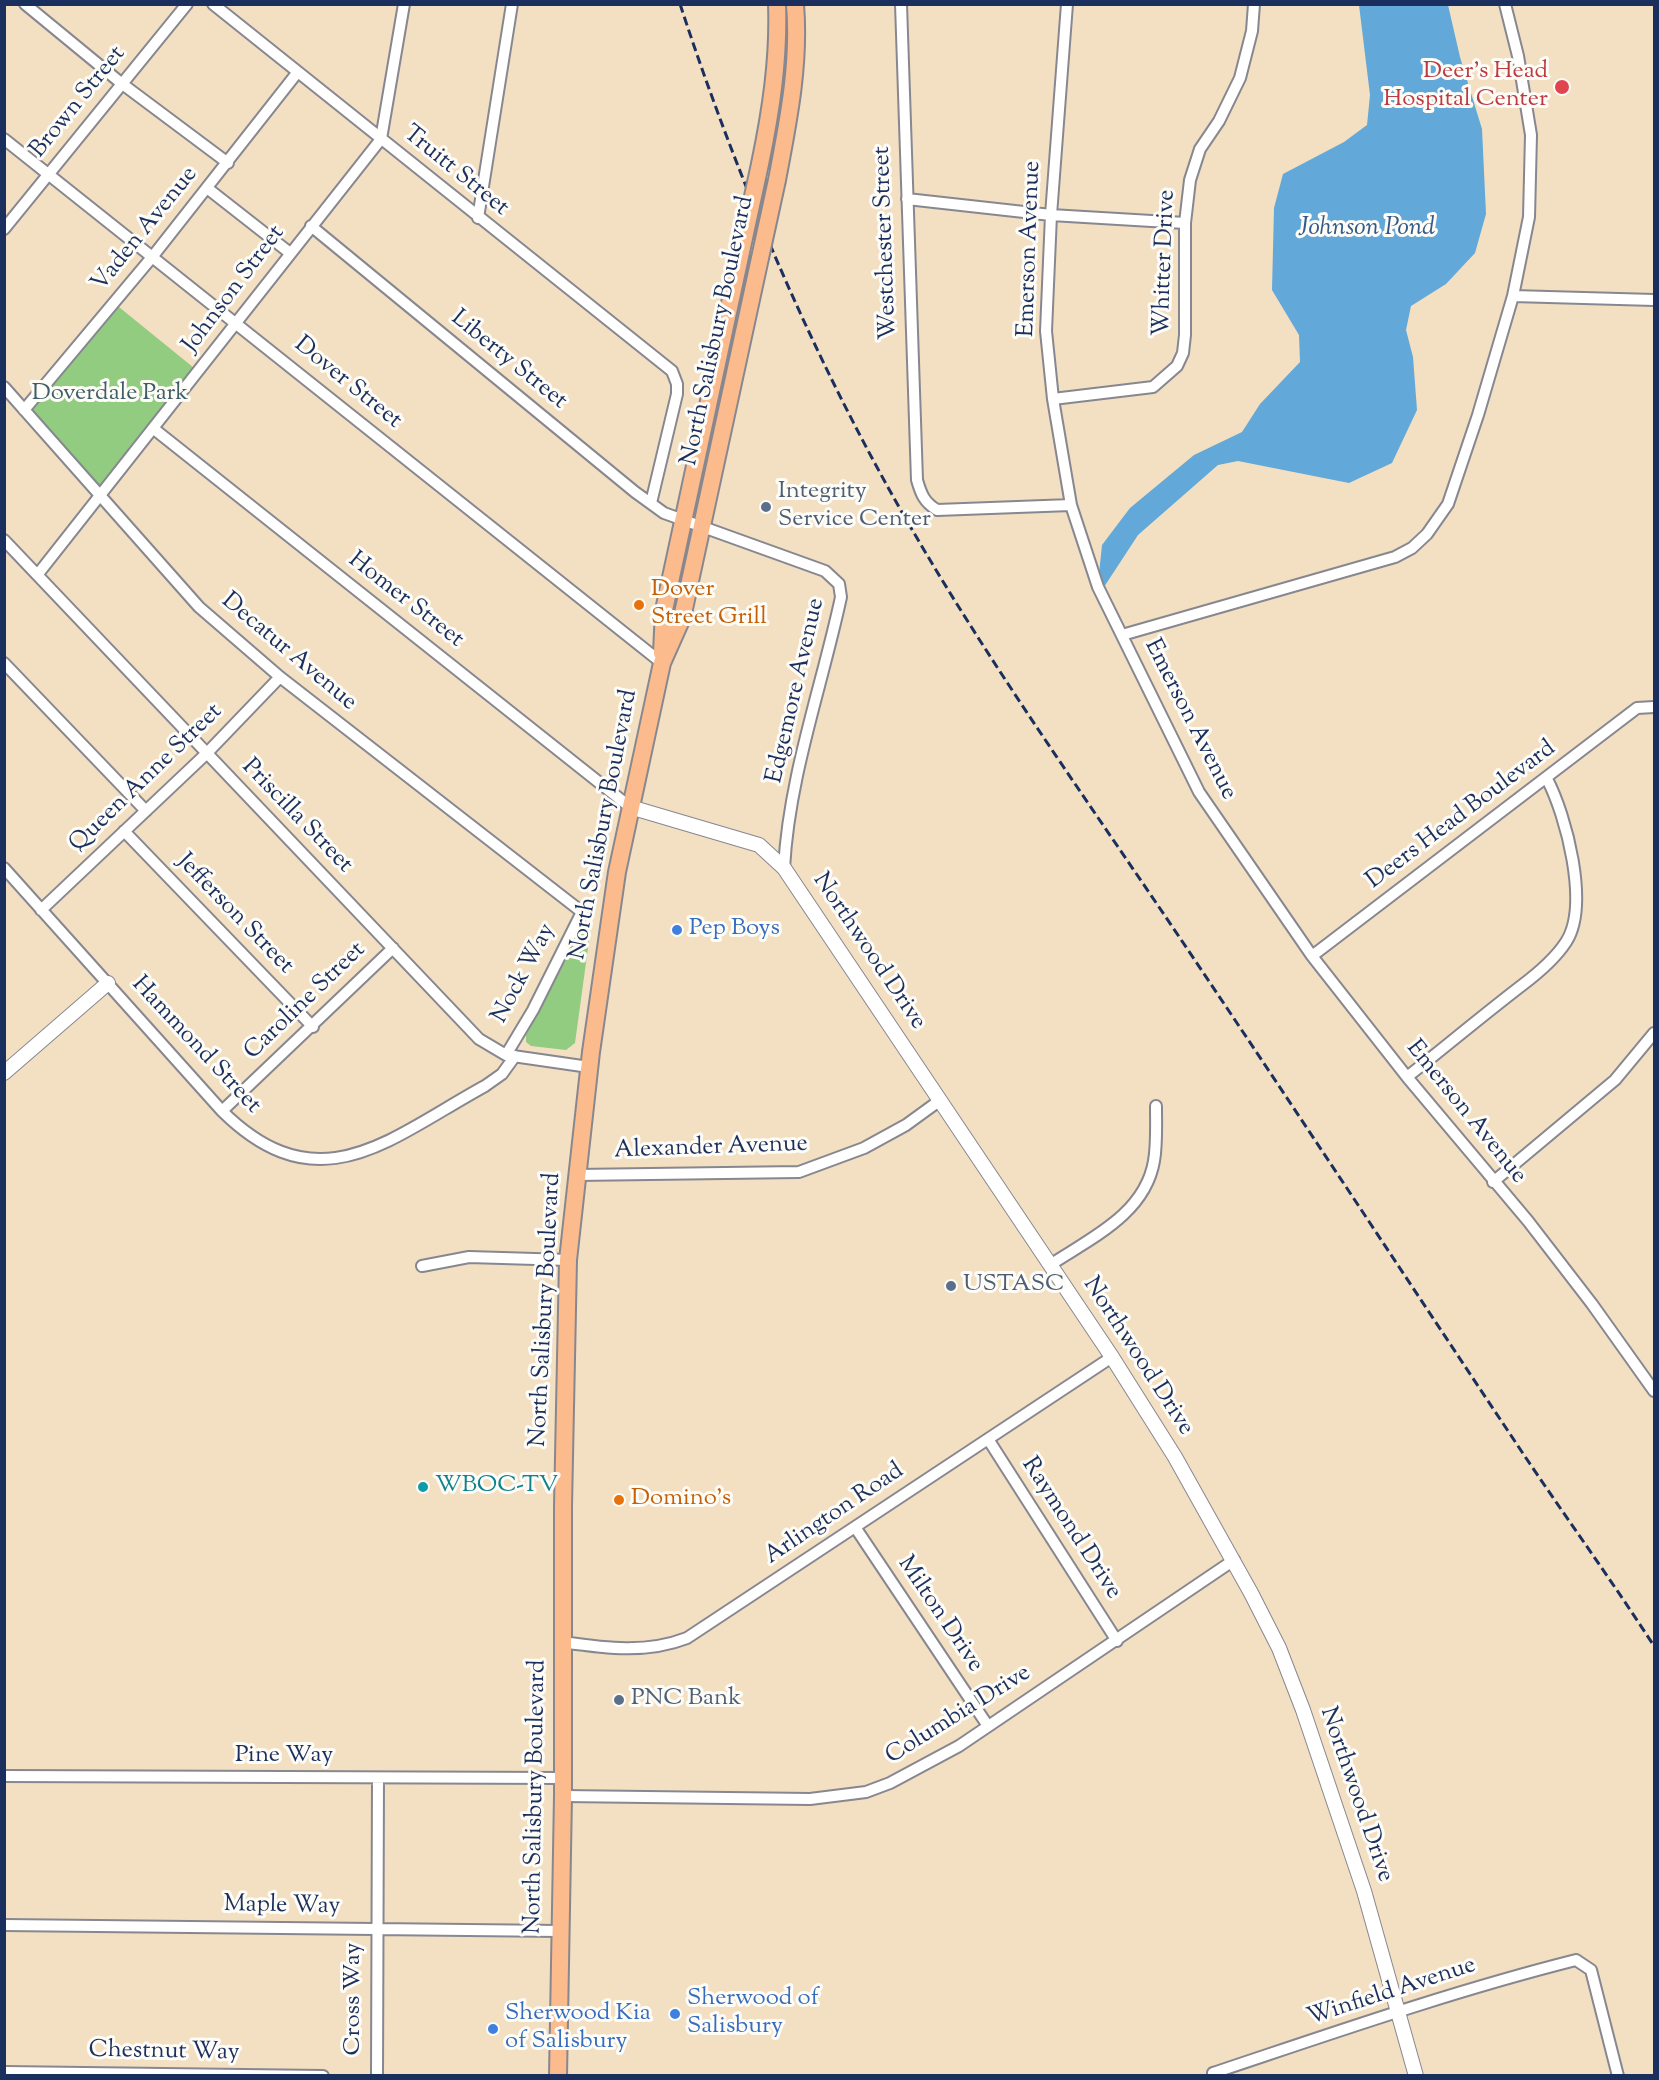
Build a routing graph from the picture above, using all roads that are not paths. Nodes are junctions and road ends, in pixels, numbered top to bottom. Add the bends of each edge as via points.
1 (25, 4) edge
2 (186, 4) edge
3 (213, 4) edge
4 (404, 4) edge
5 (512, 4) edge
6 (777, 4) edge
7 (795, 4) edge
8 (901, 4) edge
9 (1067, 4) edge
10 (1254, 4) edge
11 (1505, 4) edge
12 (297, 73) junction
13 (121, 83) junction
14 (4, 139) edge
15 (381, 139) junction
16 (228, 163) junction
17 (48, 175) junction
18 (207, 188) junction
19 (906, 200) junction
20 (1051, 214) junction
21 (478, 218) junction
22 (1185, 223) junction
23 (311, 226) junction
24 (4, 229) edge
25 (290, 253) junction
26 (153, 256) junction
27 (1513, 296) junction
28 (1654, 300) edge
29 (237, 323) junction
30 (4, 387) edge
31 (1053, 399) junction
32 (24, 410) junction
33 (154, 429) junction
34 (102, 496) junction
35 (651, 503) junction
36 (1071, 505) junction
37 (683, 520) junction
38 (701, 527) junction
39 (4, 540) edge
40 (38, 574) junction
41 (1122, 635) junction
42 (4, 663) edge
43 (662, 663) junction
44 (280, 677) junction
45 (1654, 707) edge
46 (206, 754) junction
47 (1547, 779) junction
48 (630, 807) junction
49 (146, 811) junction
50 (124, 831) junction
51 (4, 868) edge
52 (784, 868) junction
53 (41, 910) junction
54 (582, 912) joint
55 (393, 948) junction
56 (1312, 956) junction
57 (108, 983) junction
58 (313, 1027) junction
59 (1654, 1033) edge
60 (510, 1056) junction
61 (590, 1067) junction
62 (4, 1073) edge
63 (1407, 1077) junction
64 (939, 1101) junction
65 (1156, 1106) dead end
66 (222, 1111) junction
67 (576, 1175) junction
68 (1493, 1182) junction
69 (568, 1260) junction
70 (1050, 1265) junction
71 (422, 1266) dead end
72 (1112, 1358) junction
73 (1654, 1391) edge
74 (988, 1439) junction
75 (855, 1527) junction
76 (1234, 1560) junction
77 (1117, 1641) junction
78 (562, 1642) junction
79 (988, 1726) junction
80 (4, 1776) edge
81 (563, 1778) junction
82 (378, 1779) junction
83 (563, 1796) junction
84 (4, 1925) edge
85 (376, 1930) junction
86 (560, 1931) junction
87 (1397, 2012) junction
88 (4, 2072) edge
89 (1214, 2074) edge
90 (323, 2076) edge
91 (377, 2076) edge
92 (558, 2076) edge
93 (1416, 2076) edge
94 (1618, 2076) edge

1 - 13 street
2 - 13 street, Brown Street
3 - 12 street, Truitt Street
4 - 15 street, Johnson Street
5 - 21 street
6 - 37 main road, North Salisbury Boulevard, bridge via 772,110
7 - 38 main road, North Salisbury Boulevard, bridge via 794,72 777,180
8 - 19 street, Westchester Street
9 - 20 street, Emerson Avenue
10 - 22 street, Whitter Drive via 1252,31 1240,78 1195,162
11 - 27 street via 1531,135 1529,217
12 - 15 street, Truitt Street
12 - 16 street, Vaden Avenue
13 - 16 street
13 - 17 street, Brown Street
14 - 17 street, Dover Street
15 - 21 street, Truitt Street
15 - 23 street, Johnson Street
16 - 18 street, Vaden Avenue
17 - 24 street, Brown Street
17 - 26 street, Dover Street
18 - 25 street
18 - 26 street, Vaden Avenue
19 - 20 street
19 - 36 street, Westchester Street via 917,480 921,495 937,510
20 - 22 street
20 - 31 street, Emerson Avenue via 1046,331
21 - 35 street, Truitt Street via 672,371 677,394
22 - 31 street, Whitter Drive via 1185,335 1177,366 1153,387
23 - 25 street, Johnson Street
23 - 35 street, Liberty Street
25 - 29 street, Johnson Street
26 - 29 street, Dover Street
26 - 32 street, Vaden Avenue
27 - 28 street
27 - 41 street via 1448,504 1412,548 1373,565
29 - 33 street, Johnson Street
29 - 43 street, Dover Street
30 - 32 street, Decatur Avenue
31 - 36 street, Emerson Avenue
32 - 34 street, Decatur Avenue
33 - 34 street, Johnson Street
33 - 48 street, Homer Street
34 - 40 street, Johnson Street
34 - 44 street, Decatur Avenue via 200,607
35 - 37 street, Liberty Street
36 - 41 street, Emerson Avenue via 1098,587
37 - 38 street, Edgemore Avenue
37 - 43 main road, North Salisbury Boulevard via 664,610
38 - 43 main road, North Salisbury Boulevard via 682,618
38 - 52 street, Edgemore Avenue via 825,571 839,584 842,597 805,745
39 - 40 street, Priscilla Street
40 - 46 street, Priscilla Street
41 - 56 street, Emerson Avenue via 1199,792
42 - 49 street
43 - 48 main road, North Salisbury Boulevard
44 - 46 street, Queen Anne Street
44 - 54 street, Decatur Avenue
45 - 47 street, Deers Head Boulevard via 1637,708
46 - 49 street, Queen Anne Street
46 - 55 street, Priscilla Street
47 - 56 street, Deers Head Boulevard
47 - 63 street via 1558,800 1574,864 1573,925 1566,942 1534,977
48 - 52 street, Northwood Drive via 759,845
48 - 61 main road, North Salisbury Boulevard
49 - 50 street, Queen Anne Street
50 - 53 street, Queen Anne Street
50 - 58 street, Jefferson Street
51 - 53 street, Hammond Street
52 - 64 street, Northwood Drive
53 - 57 street, Hammond Street
54 - 60 street, Nock Way
55 - 58 street, Caroline Street
55 - 60 street, Priscilla Street via 479,1039
56 - 63 street, Emerson Avenue
57 - 62 street
57 - 66 street, Hammond Street
58 - 66 street, Caroline Street
59 - 68 street via 1615,1080
60 - 61 street, Priscilla Street
60 - 66 street, Hammond Street via 502,1074 485,1086 382,1143 346,1158 320,1160 282,1152 246,1134
61 - 67 main road, North Salisbury Boulevard
63 - 68 street, Emerson Avenue
64 - 67 street, Alexander Avenue via 864,1149 800,1172
64 - 70 street, Northwood Drive
65 - 70 street via 1154,1161 1137,1202 1123,1216
67 - 69 main road, North Salisbury Boulevard
68 - 73 street, Emerson Avenue via 1585,1295
69 - 71 street via 469,1257
69 - 78 main road, North Salisbury Boulevard
70 - 72 street, Northwood Drive
72 - 74 street, Arlington Road
72 - 76 street, Northwood Drive
74 - 75 street, Arlington Road
74 - 77 street, Raymond Drive
75 - 78 street, Arlington Road via 682,1640 660,1647 617,1650
75 - 79 street, Milton Drive
76 - 77 street, Columbia Drive
76 - 87 street, Northwood Drive via 1279,1648 1303,1710 1364,1891
77 - 79 street, Columbia Drive
78 - 81 main road, North Salisbury Boulevard
79 - 83 street, Columbia Drive via 890,1784 842,1797 719,1800
80 - 82 street, Pine Way
81 - 82 street, Pine Way
81 - 83 main road, North Salisbury Boulevard
82 - 85 street, Cross Way
83 - 86 main road, North Salisbury Boulevard
84 - 85 street, Maple Way
85 - 86 street, Maple Way
85 - 91 street, Cross Way
86 - 92 main road, North Salisbury Boulevard
87 - 89 street, Winfield Avenue
87 - 93 street, Northwood Drive
87 - 94 street, Winfield Avenue via 1576,1960 1590,1970
88 - 90 street, Chestnut Way

